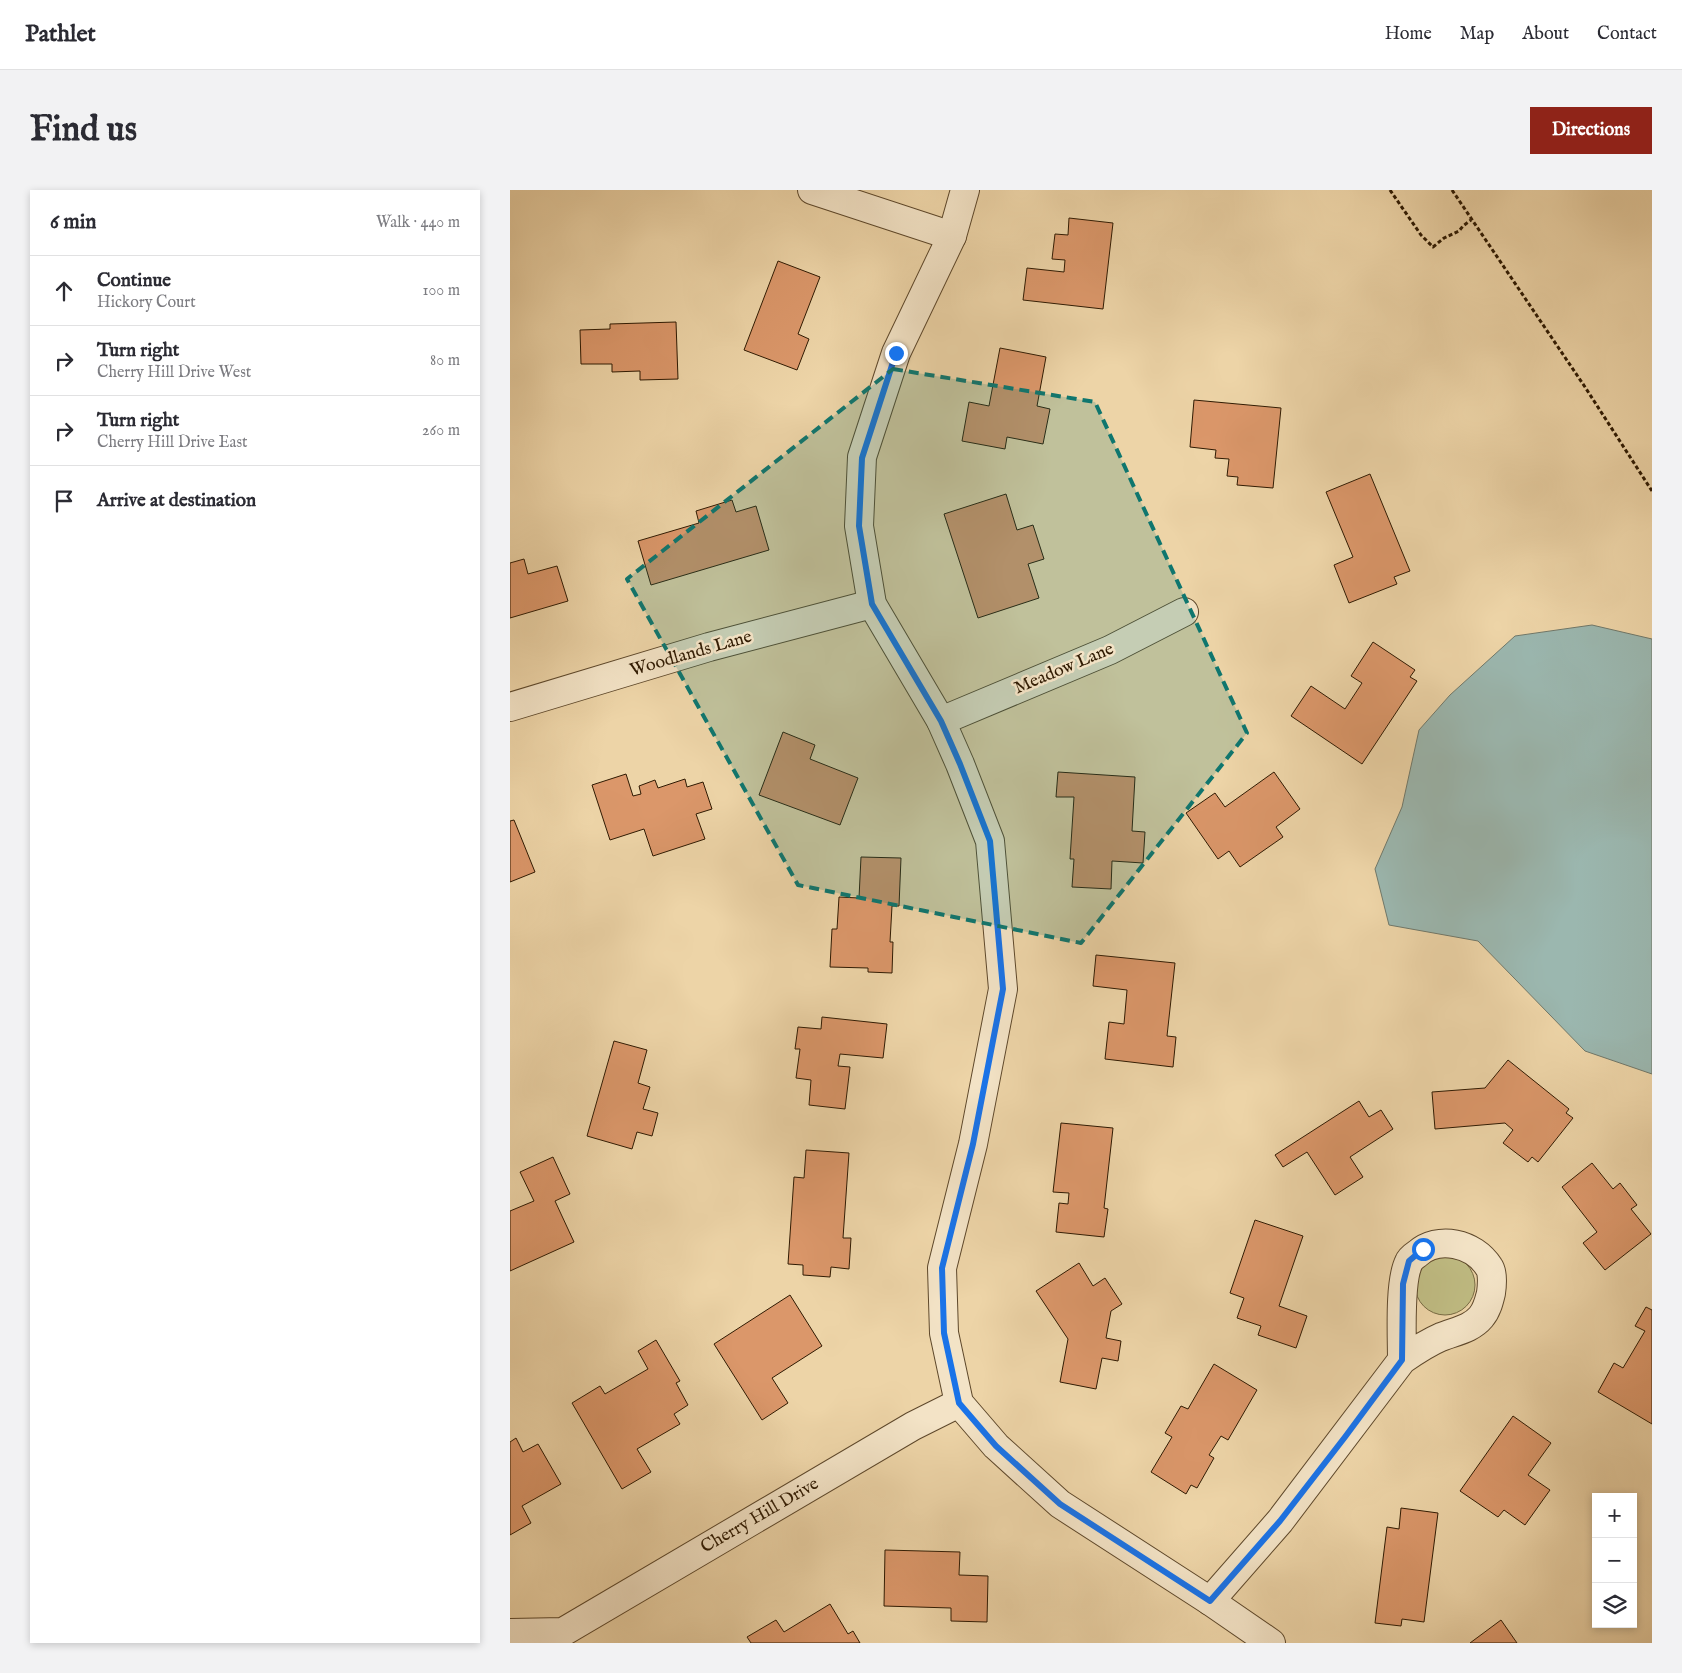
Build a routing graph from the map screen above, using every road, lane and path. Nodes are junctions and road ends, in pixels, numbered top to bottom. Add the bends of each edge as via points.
1 (812, 190) edge
2 (965, 190) edge
3 (1390, 190) edge
4 (1452, 190) edge
5 (1471, 220) junction
6 (952, 236) junction
7 (1652, 490) edge
8 (872, 604) junction
9 (1184, 612) dead end
10 (510, 707) edge
11 (941, 721) junction
12 (1402, 1360) dead end
13 (959, 1403) junction
14 (1210, 1601) junction
15 (510, 1633) edge
16 (560, 1638) edge
17 (1271, 1643) edge

1 - 6 street
2 - 6 street
3 - 5 path via 1420,235 1433,247
4 - 5 path
5 - 7 path
6 - 8 street via 896,353 862,458 859,526
8 - 10 street, Woodlands Lane via 708,647
8 - 11 street
9 - 11 street, Meadow Lane via 1110,650
11 - 13 street via 990,841 1003,989 973,1144 942,1268 944,1333
12 - 14 street via 1280,1521
13 - 14 street via 996,1446 1060,1504
13 - 16 street, Cherry Hill Drive via 905,1431
14 - 17 street
15 - 16 street, Cherry Hill Drive

